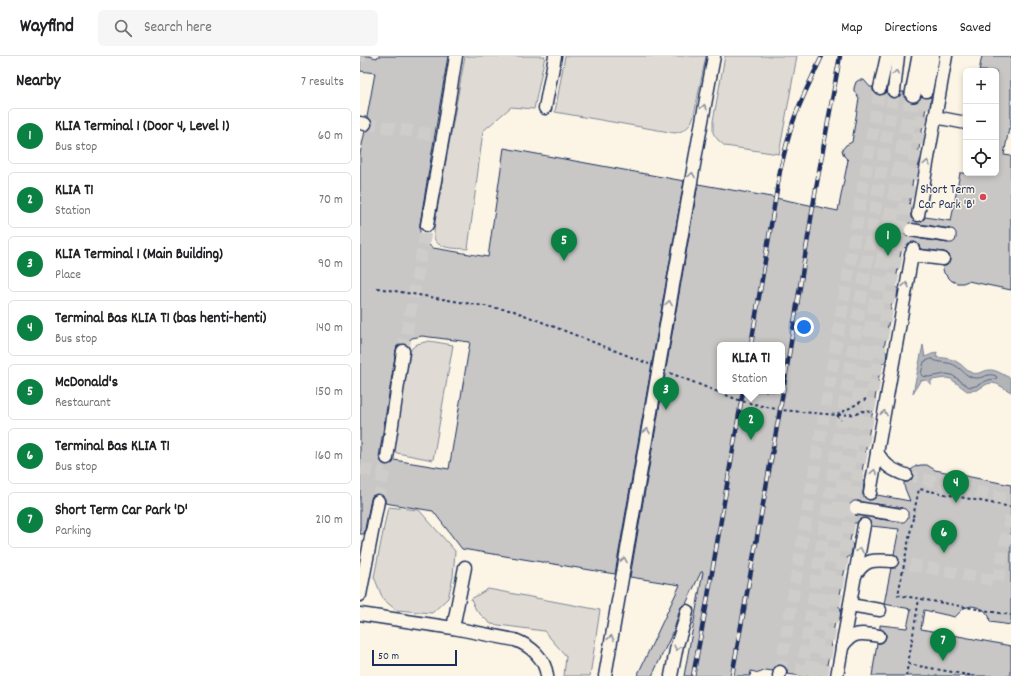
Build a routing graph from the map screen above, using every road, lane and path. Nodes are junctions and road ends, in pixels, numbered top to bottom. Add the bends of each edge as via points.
1 (456, 56) edge
2 (555, 56) edge
3 (714, 56) edge
4 (887, 56) edge
5 (898, 56) edge
6 (920, 56) edge
7 (923, 56) edge
8 (933, 56) edge
9 (946, 56) edge
10 (880, 88) tunnel mouth
11 (894, 91) tunnel mouth
12 (920, 93) junction
13 (545, 108) dead end
14 (935, 117) junction
15 (963, 122) edge
16 (918, 216) tunnel mouth
17 (427, 225) tunnel mouth
18 (911, 230) dead end
19 (949, 236) dead end
20 (943, 259) dead end
21 (377, 288) dead end
22 (403, 351) tunnel mouth
23 (658, 368) junction
24 (717, 391) edge
25 (723, 394) edge
26 (866, 399) dead end
27 (869, 412) dead end
28 (836, 415) junction
29 (841, 420) dead end
30 (877, 452) junction
31 (387, 458) tunnel mouth
32 (906, 475) tunnel mouth
33 (870, 493) tunnel mouth
34 (378, 501) tunnel mouth
35 (1011, 507) edge
36 (856, 508) dead end
37 (907, 517) junction
38 (864, 525) tunnel mouth
39 (892, 561) tunnel mouth
40 (465, 567) dead end
41 (855, 575) junction
42 (360, 595) edge
43 (919, 599) junction
44 (850, 605) junction
45 (880, 610) dead end
46 (360, 614) edge
47 (1011, 615) edge
48 (686, 616) dead end
49 (453, 628) junction
50 (879, 636) dead end
51 (842, 648) junction
52 (908, 664) junction
53 (547, 676) edge
54 (605, 676) edge
55 (671, 676) edge
56 (837, 676) edge
57 (906, 676) edge
58 (974, 676) edge

1 - 17 street via 439,136
2 - 13 street
23 -> 3 street
4 - 10 street
11 -> 5 street
6 - 12 main road
7 - 12 main road
8 - 12 street
9 - 14 street
14 - 15 street
16 -> 14 street
18 - 19 street, bridge
30 -> 20 street via 912,252
21 - 23 path via 514,311
22 - 31 street
23 - 24 path
54 -> 23 street
25 - 28 path via 780,410
26 - 28 path
27 - 28 path
28 - 29 path
30 - 32 street via 887,466
33 -> 30 street
34 - 42 street
35 - 37 path via 919,489
36 - 37 street, bridge
37 - 43 path via 898,595
41 -> 38 street
39 - 41 street via 871,560
40 - 49 street
41 - 44 street
43 - 47 path
43 - 52 path
44 - 45 street
44 - 51 street
46 - 49 street
48 -> 55 street
49 - 53 street via 525,643 540,658
50 - 51 street via 856,634 846,641
51 - 56 street
52 - 57 path
52 - 58 path

